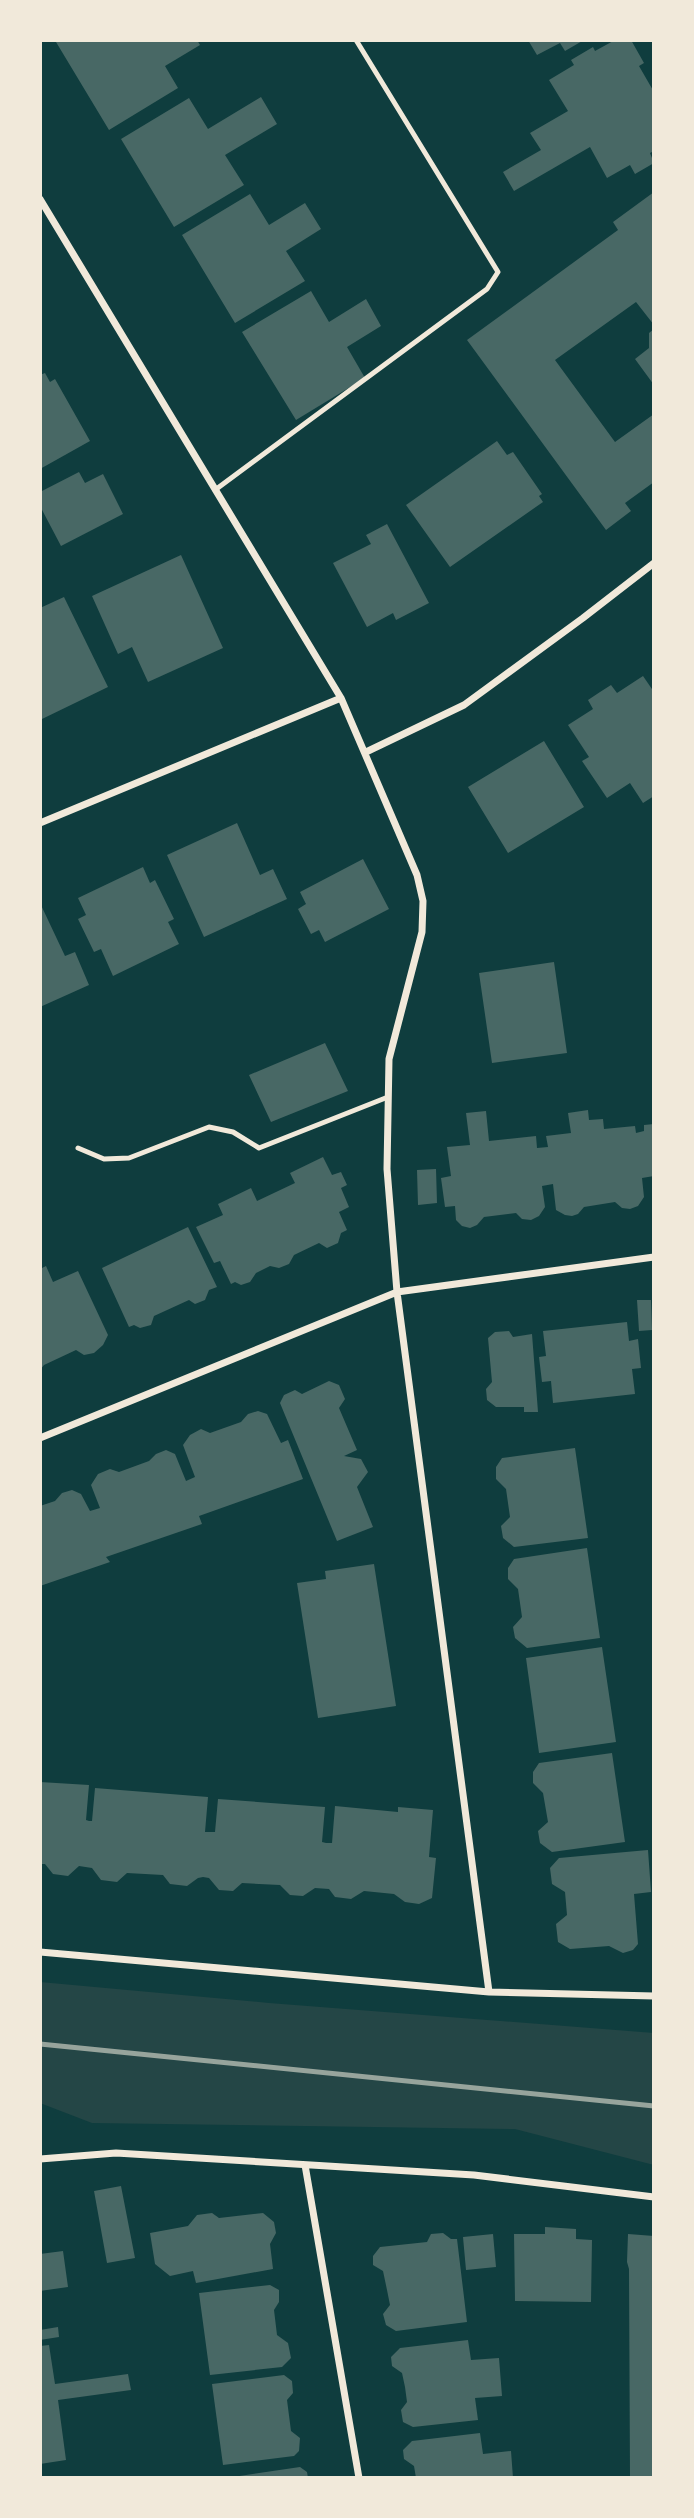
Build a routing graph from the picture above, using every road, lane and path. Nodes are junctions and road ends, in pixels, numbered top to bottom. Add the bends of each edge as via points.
1 (356, 40) edge
2 (40, 199) edge
3 (215, 490) junction
4 (654, 563) edge
5 (341, 698) junction
6 (366, 752) junction
7 (40, 823) edge
8 (388, 1097) junction
9 (78, 1148) dead end
10 (654, 1257) edge
11 (397, 1292) junction
12 (40, 1438) edge
13 (40, 1952) edge
14 (489, 1992) junction
15 (654, 1996) edge
16 (40, 2159) edge
17 (305, 2165) junction
18 (654, 2197) edge
19 (359, 2478) edge

1 - 3 lane via 498,272 487,289
2 - 3 street
3 - 5 street
4 - 6 street via 464,705
5 - 6 street
5 - 7 street
6 - 8 street via 417,875 423,901 422,932 389,1059
8 - 9 lane via 259,1148 233,1132 209,1127 130,1158 104,1159
8 - 11 street via 387,1169
10 - 11 street
11 - 12 street
11 - 14 street
13 - 14 street
14 - 15 street
16 - 17 street via 116,2153
17 - 18 street via 474,2175
17 - 19 street

